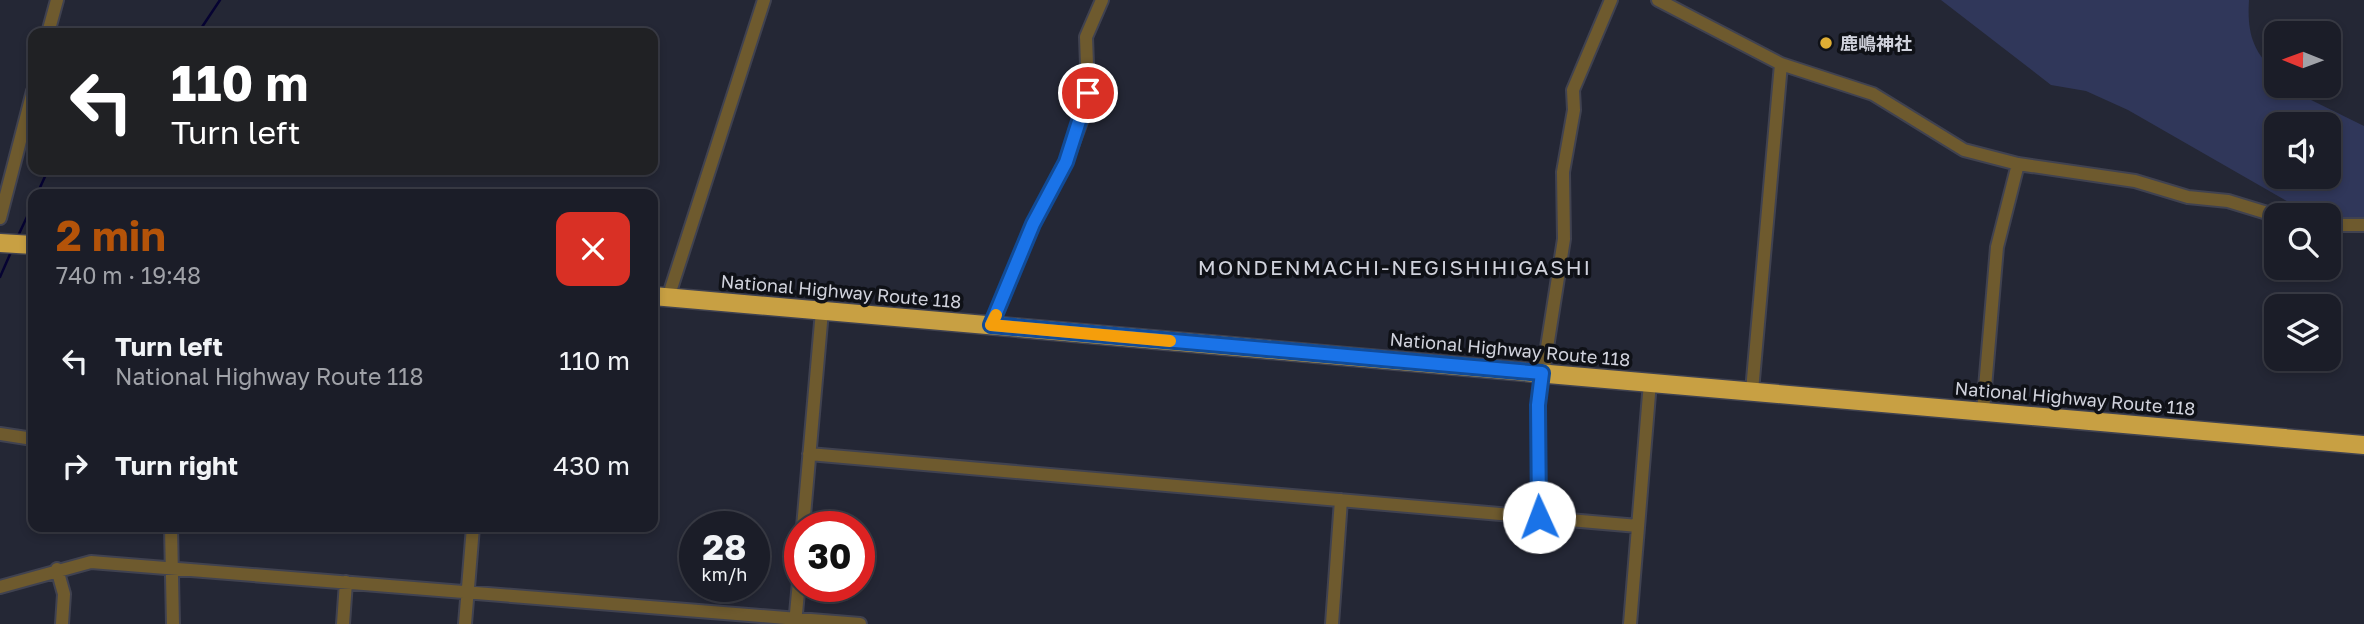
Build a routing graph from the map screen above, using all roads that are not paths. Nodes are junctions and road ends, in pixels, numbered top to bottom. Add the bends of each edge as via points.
1 (57, 0) edge
2 (764, 0) edge
3 (1102, 0) edge
4 (1611, 0) edge
5 (1658, 0) edge
6 (49, 28) edge
7 (1781, 64) junction
8 (28, 110) edge
9 (2018, 163) junction
10 (2264, 212) edge
11 (0, 218) edge
12 (2341, 225) edge
13 (2364, 225) edge
14 (0, 243) edge
15 (28, 245) edge
16 (660, 297) edge
17 (822, 311) junction
18 (991, 325) junction
19 (1542, 373) junction
20 (1650, 382) junction
21 (1752, 391) junction
22 (1983, 411) junction
23 (0, 435) edge
24 (28, 438) edge
25 (2364, 445) edge
26 (809, 454) junction
27 (1341, 500) junction
28 (804, 511) edge
29 (1539, 517) junction
30 (1638, 526) junction
31 (171, 532) edge
32 (473, 532) edge
33 (57, 569) junction
34 (172, 569) junction
35 (346, 582) junction
36 (0, 587) edge
37 (468, 593) junction
38 (798, 602) edge
39 (796, 621) edge
40 (62, 624) edge
41 (173, 624) edge
42 (343, 624) edge
43 (465, 624) edge
44 (860, 624) edge
45 (1332, 624) edge
46 (1630, 624) edge

1 - 6 street
2 - 16 street
3 - 18 street via 1086,37 1088,93 1082,119
4 - 19 street via 1573,90 1563,172 1564,239
5 - 7 street
7 - 9 street via 1873,94 1964,150
7 - 21 street
8 - 11 street
9 - 10 street via 2135,181
9 - 22 street via 1997,247
12 - 13 street
14 - 15 highway
16 - 17 highway, National Highway Route 118
17 - 18 highway, National Highway Route 118
17 - 26 street
18 - 19 highway, National Highway Route 118
19 - 20 highway, National Highway Route 118
19 - 29 street
20 - 21 highway, National Highway Route 118
20 - 30 street
21 - 22 highway, National Highway Route 118
22 - 25 highway, National Highway Route 118
23 - 24 street
26 - 27 street
26 - 28 street
27 - 29 street
27 - 45 street
29 - 30 street
30 - 46 street
31 - 34 street
32 - 37 street
33 - 34 street via 91,562
33 - 36 street
33 - 40 street via 64,594
34 - 35 street
34 - 41 street
35 - 37 street
35 - 42 street
37 - 39 street
37 - 43 street
38 - 39 street
39 - 44 street

